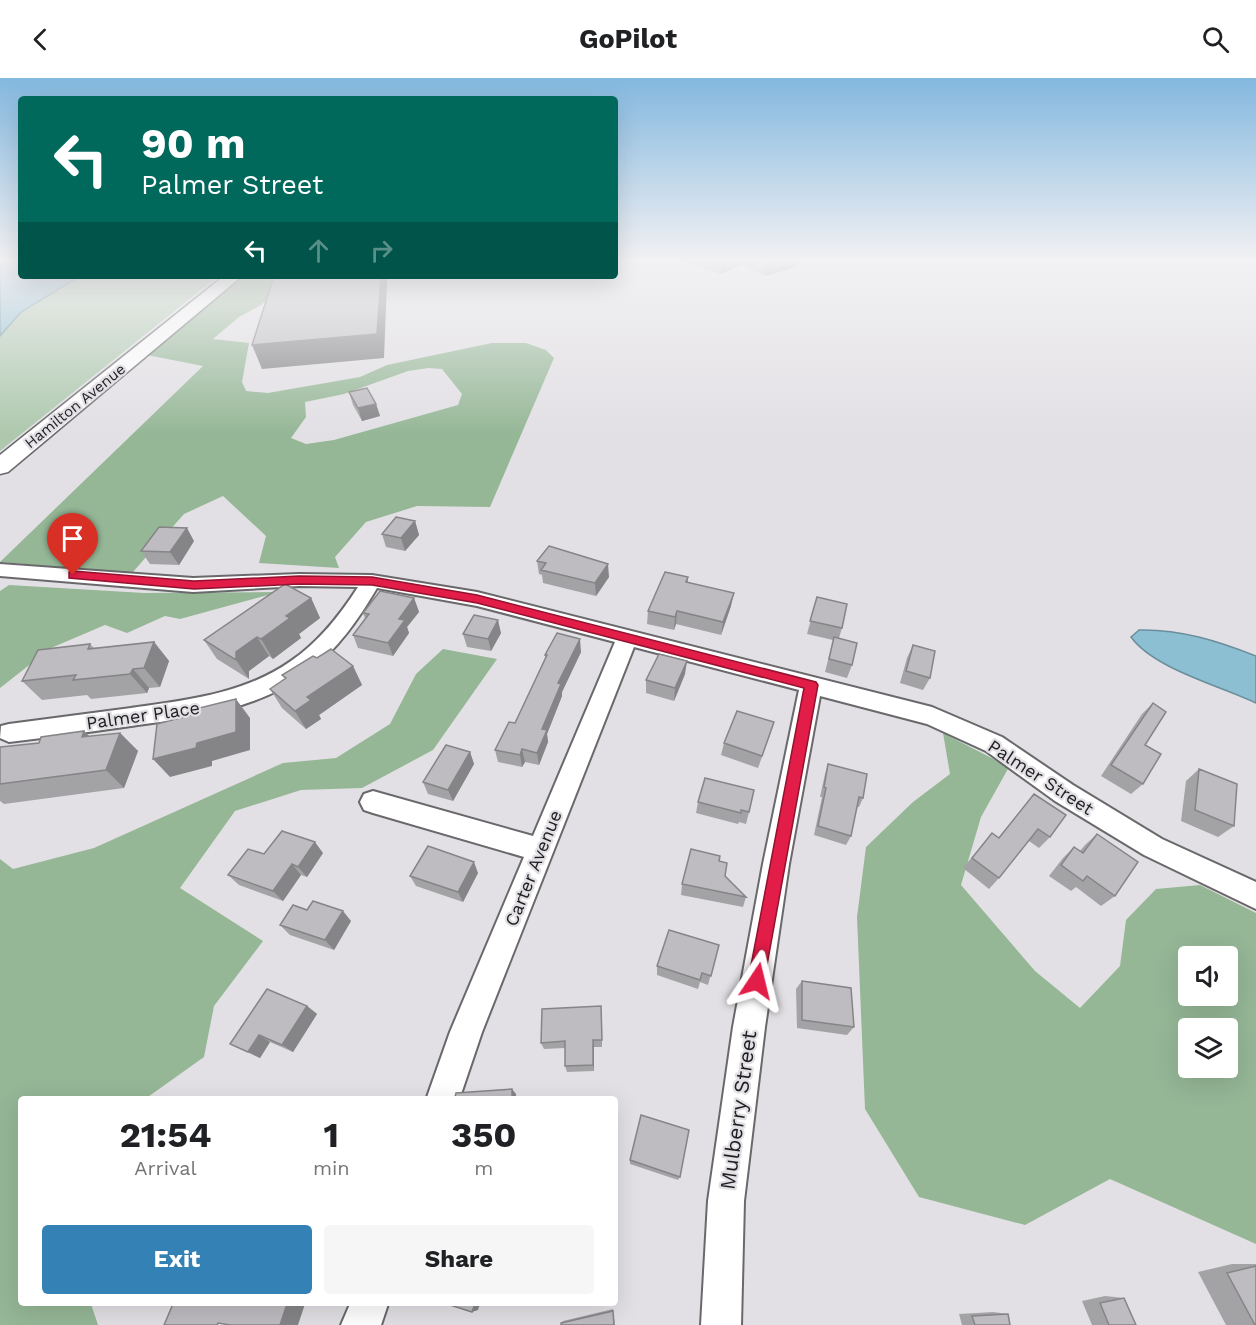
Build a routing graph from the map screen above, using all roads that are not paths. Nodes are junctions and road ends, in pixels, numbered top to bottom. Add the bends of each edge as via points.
1 (182, 318) edge
2 (0, 467) edge
3 (0, 570) edge
4 (372, 581) junction
5 (627, 638) junction
6 (811, 685) junction
7 (9, 733) dead end
8 (373, 802) dead end
9 (540, 850) junction
10 (1256, 896) edge
11 (443, 1096) edge
12 (368, 1306) edge
13 (361, 1325) edge
14 (722, 1325) edge

1 - 2 main road, Hamilton Avenue
3 - 4 street, Palmer Street via 194,585
4 - 5 street, Palmer Street via 477,599
4 - 7 street, Palmer Place via 331,638 294,670 257,691 181,711
5 - 6 street, Palmer Street
5 - 9 street, Carter Avenue
6 - 10 street, Palmer Street via 932,716 994,744 1064,793 1153,847
6 - 14 street, Mulberry Street via 749,1027 726,1201
8 - 9 street
9 - 11 street, Carter Avenue
12 - 13 street

